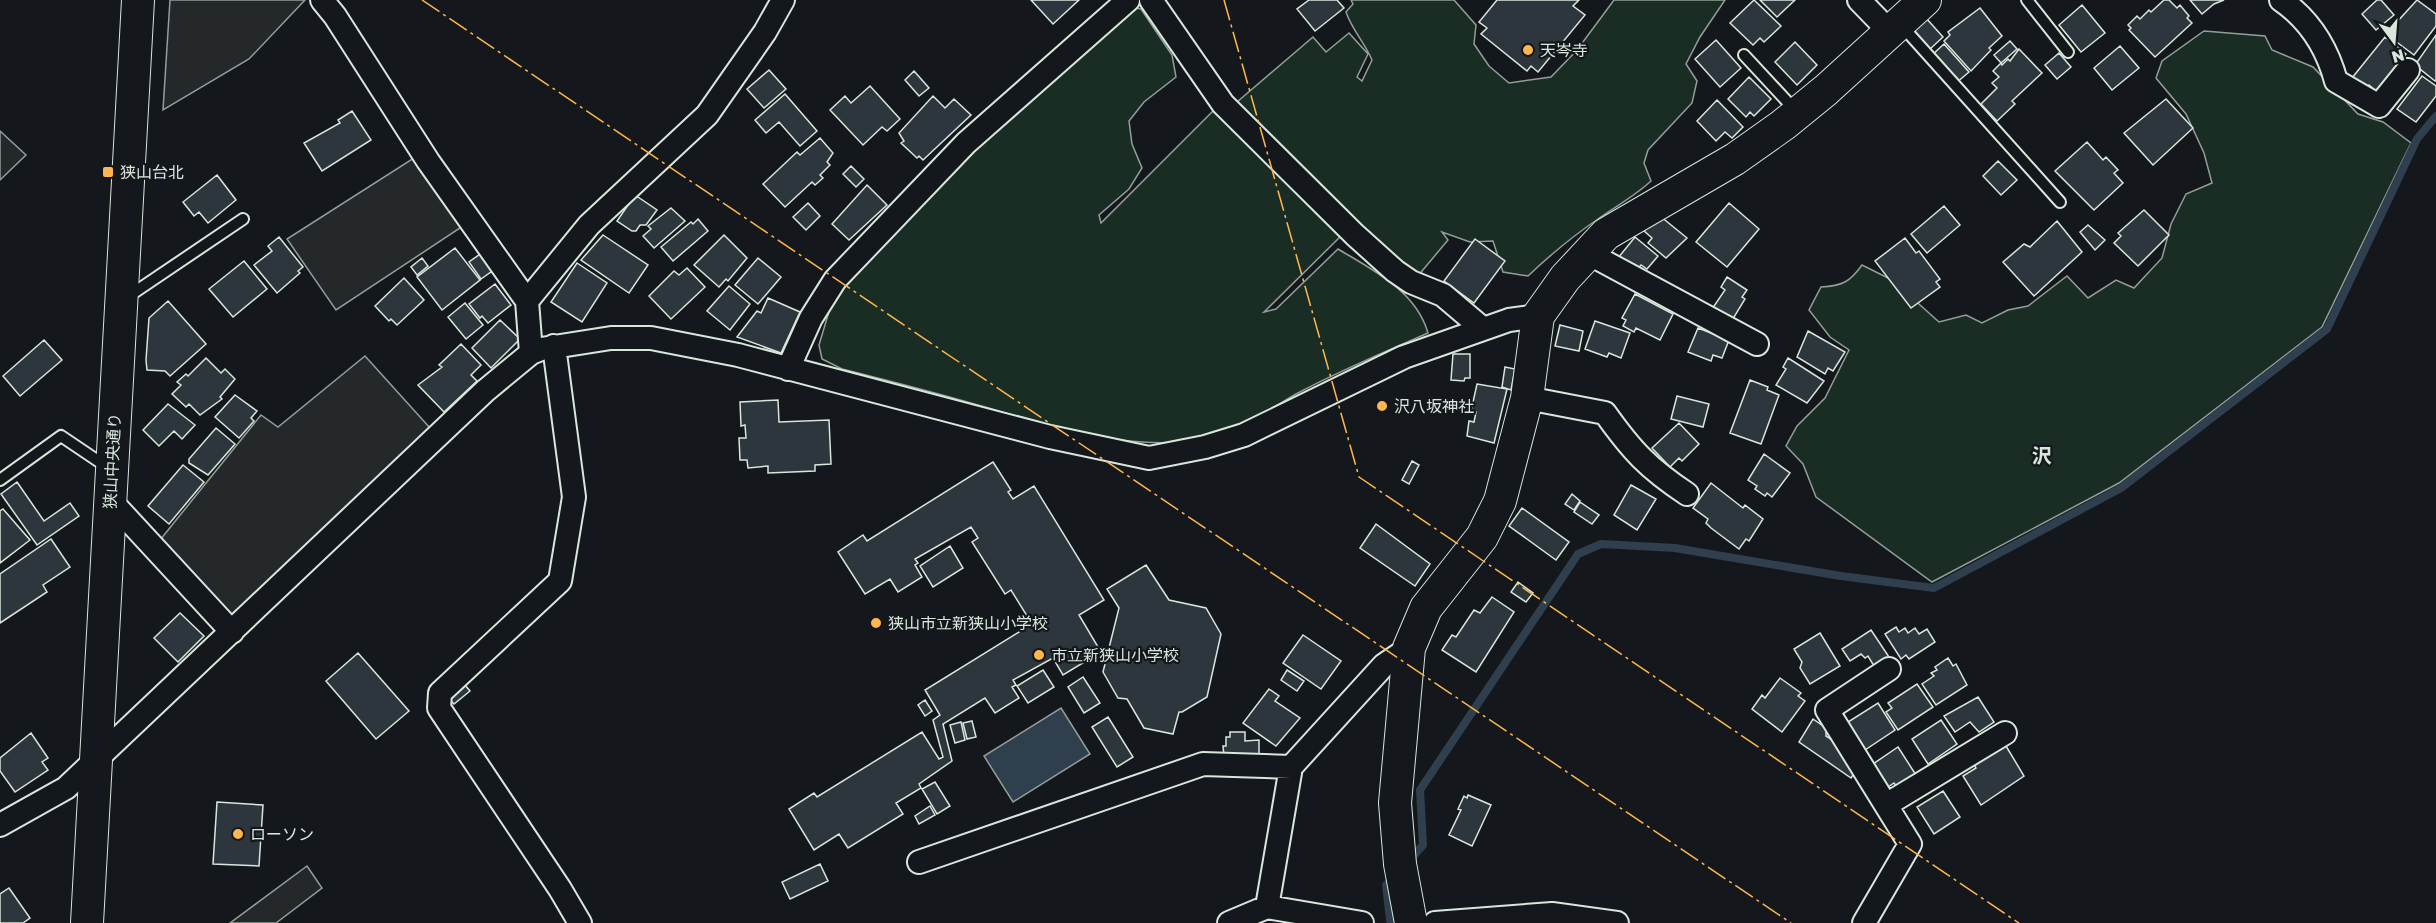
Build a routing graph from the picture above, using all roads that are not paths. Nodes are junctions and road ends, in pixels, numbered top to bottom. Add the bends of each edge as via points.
1 (138, 0) edge
2 (322, 0) edge
3 (783, 0) edge
4 (1128, 0) edge
5 (1151, 0) edge
6 (1859, 0) edge
7 (1925, 0) edge
8 (2026, 0) edge
9 (2282, 0) edge
10 (1895, 28) junction
11 (2068, 52) dead end
12 (1744, 56) dead end
13 (2408, 70) dead end
14 (1797, 113) junction
15 (2060, 201) dead end
16 (243, 219) dead end
17 (1588, 253) junction
18 (527, 301) junction
19 (120, 302) junction
20 (1538, 316) junction
21 (1482, 328) junction
22 (1757, 344) dead end
23 (554, 346) junction
24 (531, 353) junction
25 (788, 369) junction
26 (1527, 398) junction
27 (0, 480) edge
28 (111, 485) junction
29 (1687, 494) dead end
30 (232, 632) junction
31 (1408, 648) junction
32 (1889, 669) dead end
33 (2005, 733) dead end
34 (96, 760) junction
35 (1291, 767) junction
36 (1886, 805) junction
37 (0, 825) edge
38 (919, 862) dead end
39 (1267, 907) junction
40 (87, 923) edge
41 (580, 923) edge
42 (1229, 923) edge
43 (1362, 923) edge
44 (1411, 923) edge
45 (1435, 923) edge
46 (1617, 923) edge
47 (1864, 923) edge

1 - 19 street, 狭山中央通り
2 - 18 street via 428,161
3 - 18 street via 707,115 589,225
4 - 25 street via 966,143 835,280 811,318
5 - 21 street via 1224,104 1355,235 1395,271 1443,295
6 - 10 street
7 - 10 street
8 - 11 lane
9 - 13 street via 2316,33 2329,55 2336,81 2379,106
10 - 14 street
10 - 15 lane
12 - 14 lane
14 - 17 street via 1735,159 1606,234
16 - 19 lane
17 - 20 street
17 - 22 street
18 - 24 street
19 - 28 street, 狭山中央通り
20 - 21 street
20 - 26 street
21 - 25 street via 1404,357 1244,435 1149,458 1050,437
23 - 24 street
23 - 25 street via 611,338 651,338
23 - 41 street via 574,496 560,581 440,693 439,708
24 - 30 street via 485,390
26 - 29 street via 1605,412 1652,470
26 - 31 street via 1508,479 1496,510 1482,537 1426,608
27 - 28 lane via 61,436
28 - 30 street
28 - 34 street, 狭山中央通り
30 - 34 street
31 - 35 street via 1384,665
31 - 44 street via 1395,803 1400,864
32 - 36 street via 1827,710
33 - 36 street
34 - 37 street via 66,788
34 - 40 street, 狭山中央通り
35 - 38 street via 1203,764
35 - 39 street
36 - 47 street via 1910,844
39 - 42 street
39 - 43 street
45 - 46 street via 1552,914

